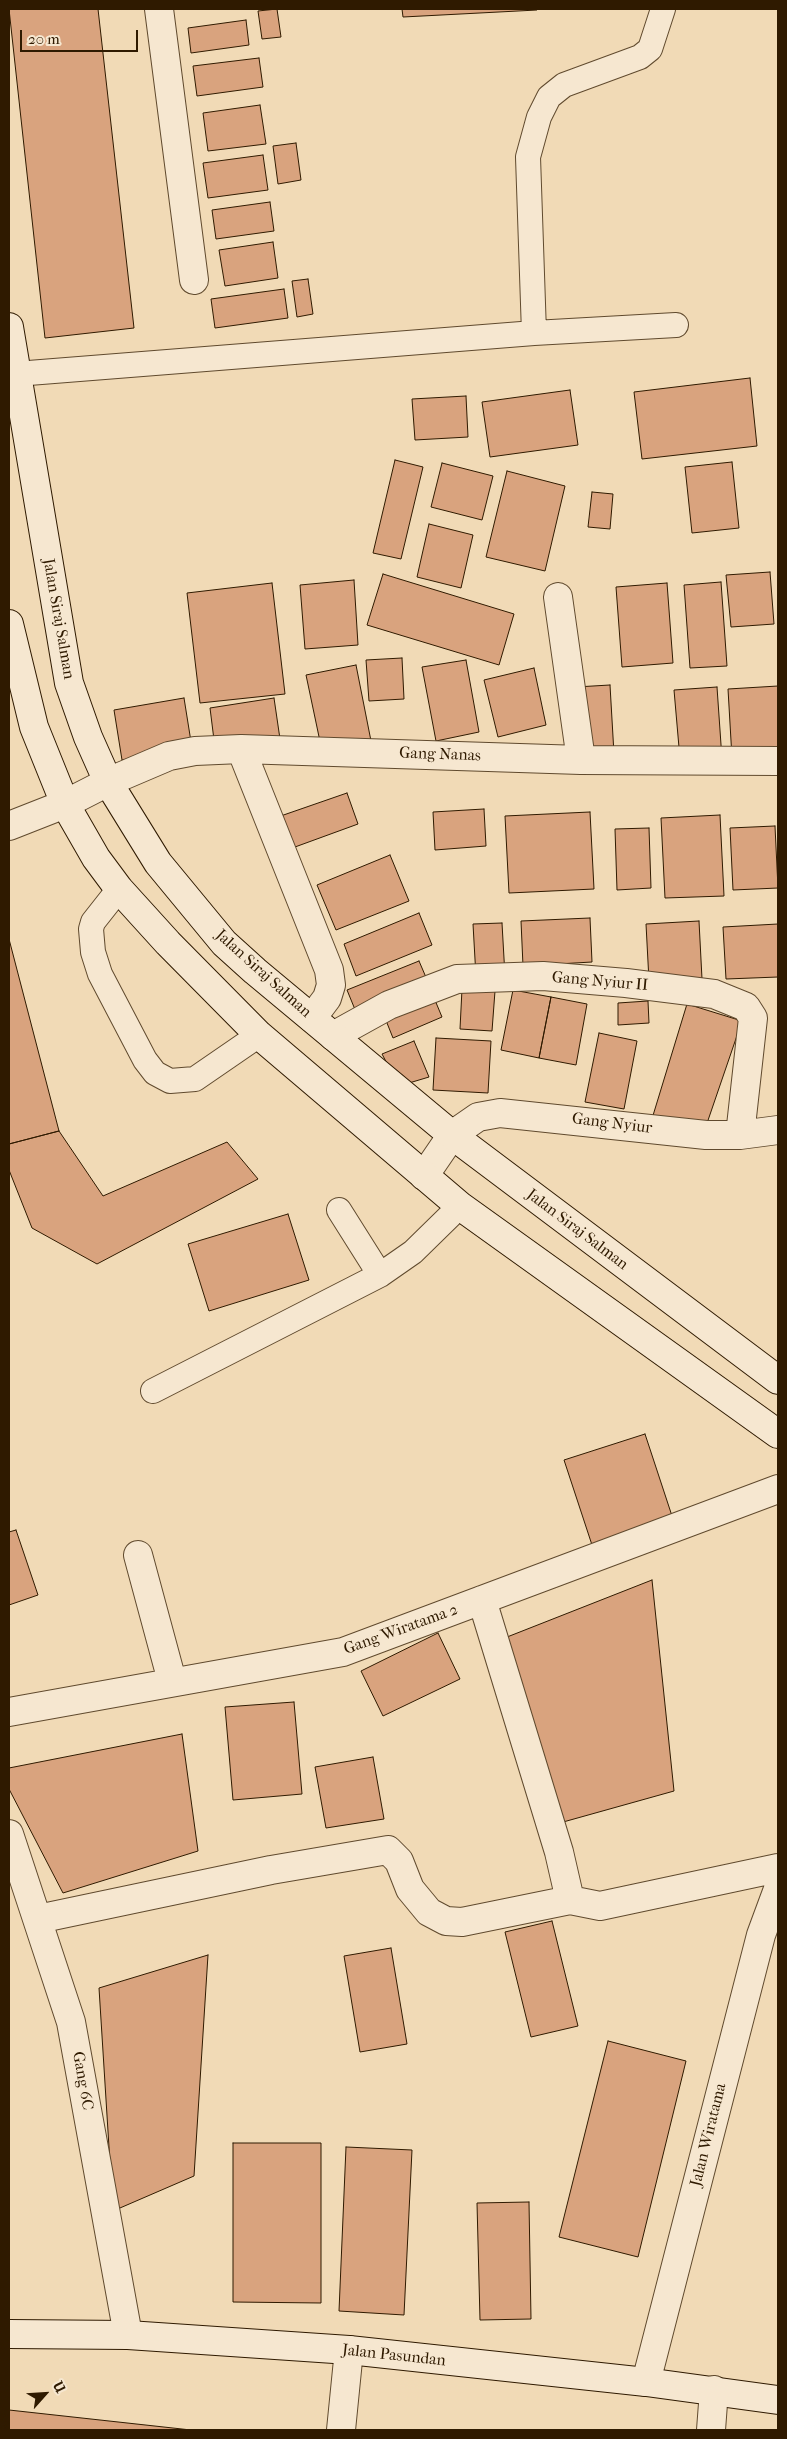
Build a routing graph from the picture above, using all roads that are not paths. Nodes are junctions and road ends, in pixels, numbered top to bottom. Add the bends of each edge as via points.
1 (159, 9) edge
2 (663, 9) edge
3 (194, 280) dead end
4 (676, 325) dead end
5 (9, 327) edge
6 (534, 333) junction
7 (16, 374) junction
8 (558, 598) dead end
9 (9, 624) edge
10 (241, 749) junction
11 (581, 760) junction
12 (778, 761) edge
13 (108, 782) junction
14 (65, 804) junction
15 (9, 826) edge
16 (119, 889) junction
17 (312, 1018) junction
18 (259, 1034) junction
19 (333, 1036) junction
20 (778, 1130) edge
21 (452, 1135) junction
22 (740, 1135) junction
23 (424, 1176) junction
24 (460, 1206) junction
25 (339, 1210) dead end
26 (380, 1275) junction
27 (778, 1380) edge
28 (153, 1391) dead end
29 (778, 1434) edge
30 (778, 1490) edge
31 (138, 1555) dead end
32 (482, 1600) junction
33 (172, 1681) junction
34 (9, 1712) edge
35 (9, 1834) edge
36 (778, 1868) edge
37 (778, 1889) edge
38 (570, 1900) junction
39 (38, 1919) junction
40 (9, 2334) edge
41 (128, 2335) junction
42 (348, 2350) junction
43 (646, 2382) junction
44 (714, 2390) junction
45 (778, 2400) edge
46 (341, 2430) edge
47 (711, 2430) edge

1 - 3 street
2 - 6 lane via 650,49 640,57 564,85 550,97 539,117 528,157
4 - 6 lane
5 - 7 street, Jalan Siraj Salman
6 - 7 lane
7 - 13 street, Jalan Siraj Salman via 69,683
8 - 11 street
9 - 14 street via 31,718
10 - 11 street, Gang Nanas
10 - 13 street, Gang Nanas via 168,756
10 - 17 street via 329,970 331,985 327,998
11 - 12 street, Gang Nanas
13 - 14 street, Gang Nanas
13 - 17 street, Jalan Siraj Salman via 158,863 191,905 255,971
14 - 15 street, Gang Nanas
14 - 16 street via 96,858
16 - 18 street
16 - 18 lane via 93,922 93,952 100,974 140,1052 155,1073 170,1081 195,1079
17 - 19 street, Jalan Siraj Salman
18 - 23 street
19 - 21 street, Jalan Siraj Salman
19 - 22 street, Gang Nyiur II via 390,1005 457,979 542,976 714,994 746,1008 753,1018
20 - 22 street, Gang Nyiur
21 - 22 street, Gang Nyiur via 478,1117 500,1113 706,1135
21 - 23 street
21 - 27 street, Jalan Siraj Salman
23 - 24 street
24 - 26 lane via 413,1252
24 - 29 street
25 - 26 lane
26 - 28 lane
30 - 32 street, Gang Wiratama 2
31 - 33 street
32 - 33 street, Gang Wiratama 2 via 343,1652
32 - 38 street via 559,1852
33 - 34 street, Gang Wiratama 2
35 - 39 street, Gang 6C
36 - 38 street via 600,1906
37 - 43 street, Jalan Wiratama via 761,1934
38 - 39 street via 462,1922 446,1922 429,1912 410,1889 399,1861 388,1850 271,1870
39 - 41 street, Gang 6C via 71,2022
40 - 41 street, Jalan Pasundan
41 - 42 street, Jalan Pasundan
42 - 43 street, Jalan Pasundan
42 - 46 street
43 - 44 street, Jalan Pasundan
44 - 45 street, Jalan Pasundan
44 - 47 street

